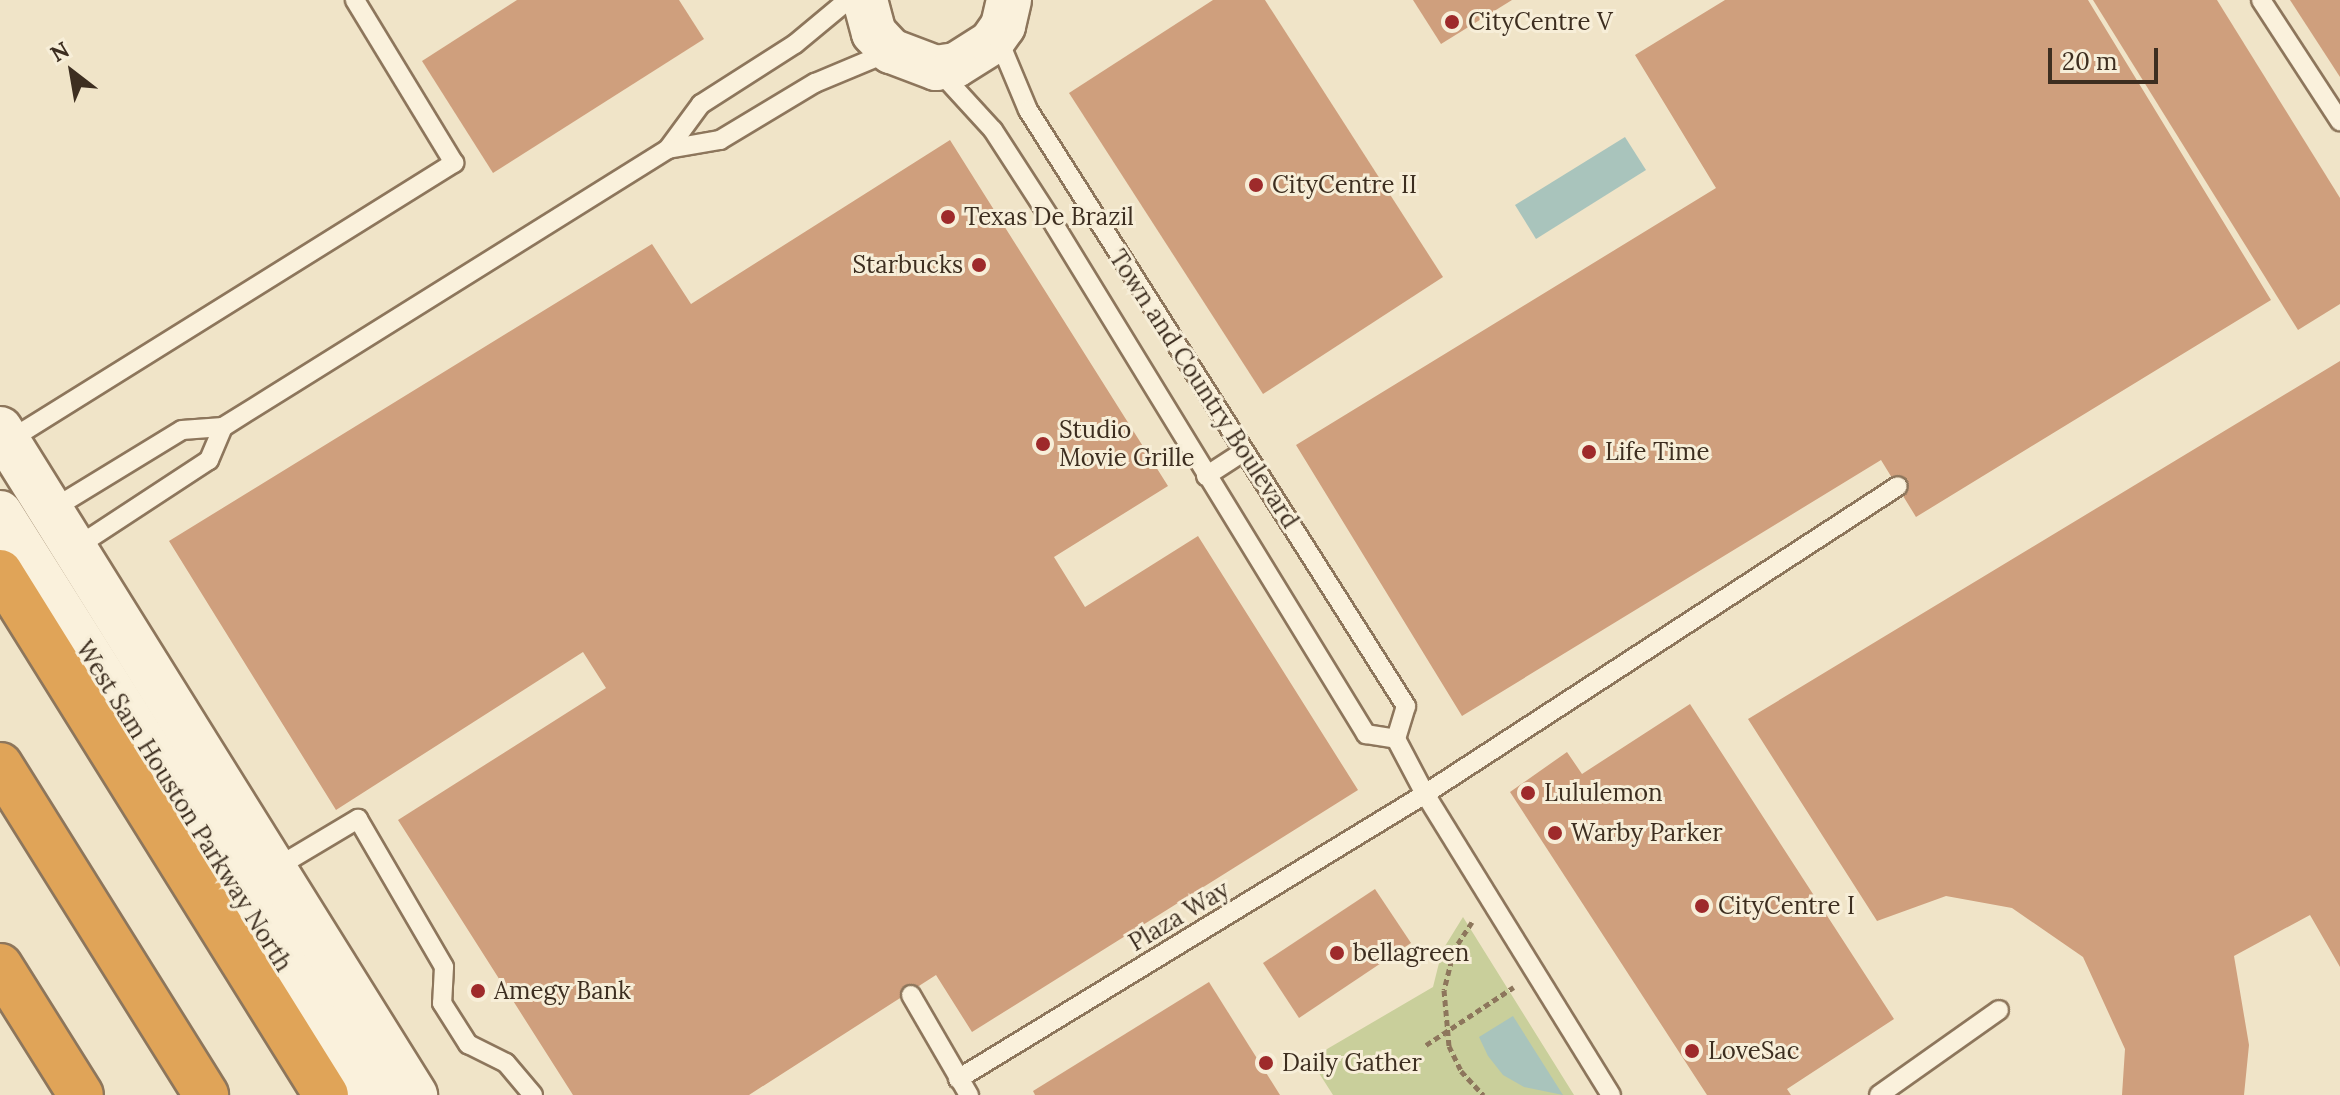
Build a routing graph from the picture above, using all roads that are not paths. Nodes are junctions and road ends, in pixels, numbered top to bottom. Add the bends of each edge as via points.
1 (355, 0) edge
2 (848, 0) edge
3 (865, 0) edge
4 (2261, 0) edge
5 (1009, 10) edge
6 (891, 51) junction
7 (936, 68) junction
8 (2340, 121) edge
9 (668, 149) junction
10 (223, 427) junction
11 (4, 435) edge
12 (1243, 452) junction
13 (1206, 476) junction
14 (1898, 486) dead end
15 (51, 510) junction
16 (0, 513) edge
17 (75, 548) junction
18 (0, 572) edge
19 (0, 631) edge
20 (1396, 739) junction
21 (0, 765) edge
22 (1425, 794) junction
23 (274, 869) junction
24 (0, 966) edge
25 (252, 980) junction
26 (911, 995) dead end
27 (1999, 1010) dead end
28 (956, 1087) edge
29 (81, 1095) edge
30 (206, 1095) edge
31 (326, 1095) edge
32 (374, 1095) edge
33 (415, 1095) edge
34 (533, 1095) edge
35 (969, 1095) edge
36 (1611, 1095) edge
37 (1879, 1095) edge

1 - 11 lane via 454,163
2 - 9 lane via 795,44 701,104
3 - 6 main road via 874,33
4 - 8 lane
5 - 7 main road, Town and Country Boulevard via 975,57
5 - 12 lane, Town and Country Boulevard via 1028,110
6 - 7 main road, Town and Country Boulevard
6 - 9 lane via 815,83 720,140
7 - 13 lane, Town and Country Boulevard via 993,130
9 - 10 lane
10 - 15 lane via 182,430
10 - 17 lane via 209,460
11 - 15 main road
12 - 13 lane
12 - 20 lane, Town and Country Boulevard via 1406,706
13 - 20 lane, Town and Country Boulevard via 1366,734
14 - 22 lane, Plaza Way
15 - 17 main road
16 - 32 main road, West Sam Houston Parkway North via 323,1026
17 - 23 main road
18 - 25 highway
19 - 25 highway
20 - 22 lane
21 - 30 highway
22 - 28 lane, Plaza Way
22 - 36 lane
23 - 33 main road
23 - 34 lane via 358,819 444,967 442,1003 468,1044 506,1063
24 - 29 highway
25 - 31 highway
26 - 28 lane
27 - 37 lane
28 - 35 lane

